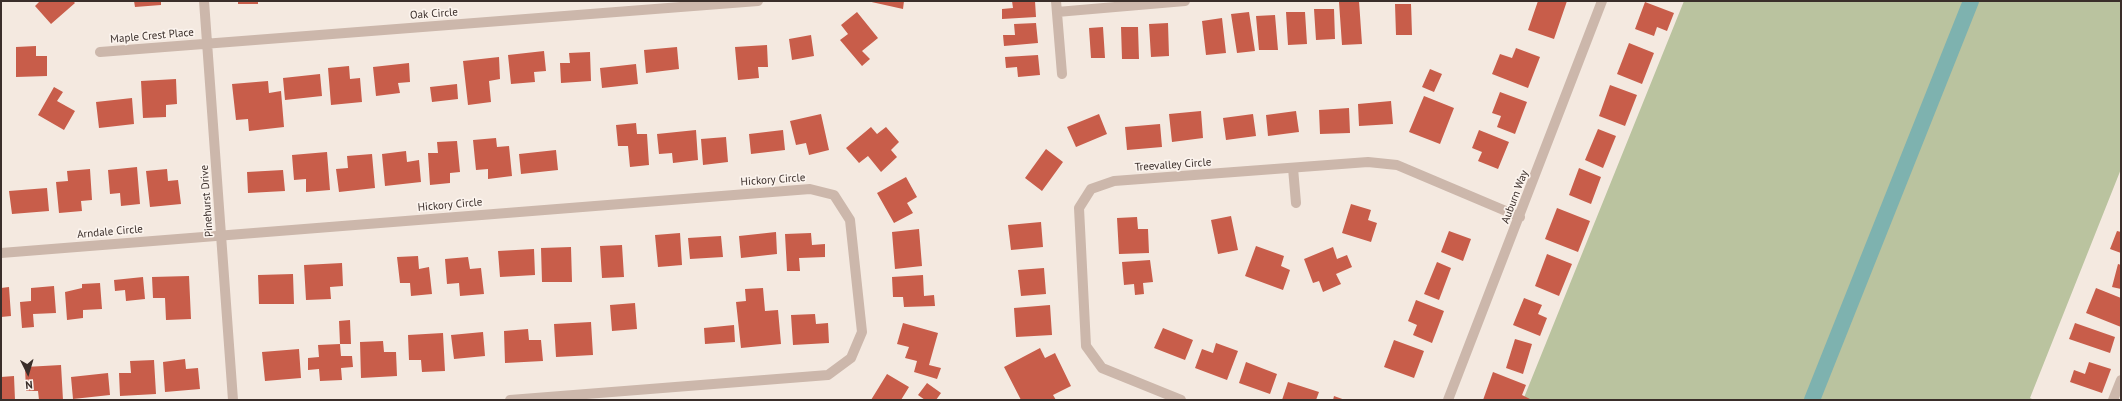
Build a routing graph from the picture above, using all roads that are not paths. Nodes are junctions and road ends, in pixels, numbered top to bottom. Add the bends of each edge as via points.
1 (204, 1) edge
2 (758, 1) edge
3 (1056, 1) edge
4 (1185, 1) edge
5 (1602, 1) edge
6 (1057, 12) junction
7 (207, 43) junction
8 (100, 52) dead end
9 (1062, 74) dead end
10 (1293, 168) junction
11 (1296, 203) dead end
12 (1520, 217) junction
13 (221, 235) junction
14 (1, 253) edge
15 (2121, 380) edge
16 (233, 400) edge
17 (510, 400) edge
18 (1181, 400) edge
19 (1448, 400) edge
20 (2113, 400) edge

1 - 7 street, Pinehurst Drive
2 - 7 street, Oak Circle
3 - 6 street
4 - 6 street
5 - 12 street, Auburn Way
6 - 9 street
7 - 8 street, Maple Crest Place
7 - 13 street, Pinehurst Drive
10 - 11 street
10 - 12 street, Treevalley Circle via 1368,162 1398,165
10 - 18 street, Treevalley Circle via 1114,181 1091,189 1079,208 1086,346 1102,368
12 - 19 street, Auburn Way
13 - 14 street, Arndale Circle
13 - 16 street, Pinehurst Drive
13 - 17 street, Hickory Circle via 810,189 834,195 850,220 862,332 851,358 828,374
15 - 20 street

